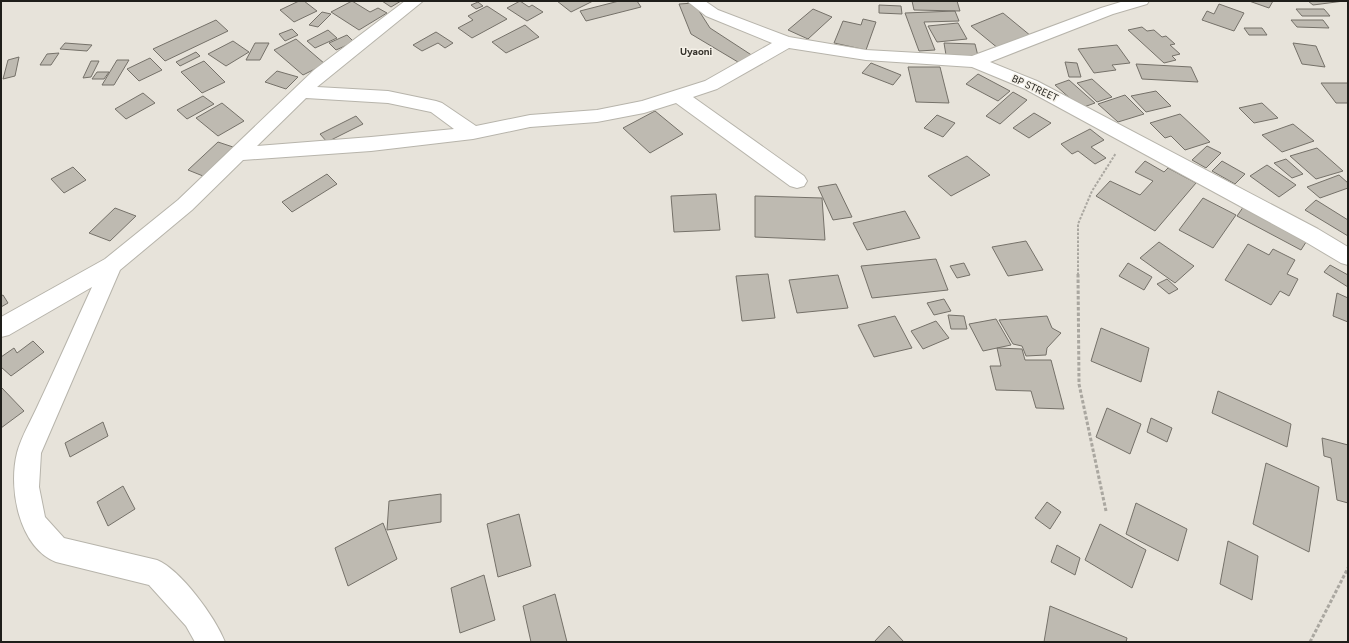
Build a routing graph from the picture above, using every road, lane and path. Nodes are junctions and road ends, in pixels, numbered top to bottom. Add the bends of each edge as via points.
1 (415, 1) edge
2 (695, 1) edge
3 (1141, 1) edge
4 (786, 42) junction
5 (974, 62) junction
6 (302, 92) junction
7 (679, 96) junction
8 (473, 133) junction
9 (1127, 136) junction
10 (238, 154) junction
11 (797, 181) dead end
12 (1348, 257) edge
13 (112, 265) junction
14 (1, 328) edge
15 (1106, 511) dead end
16 (1348, 568) edge
17 (211, 642) edge
18 (1310, 642) edge

1 - 6 street via 320,74
2 - 4 street, BP STREET via 712,13
3 - 5 street via 1107,11
4 - 5 street, BP STREET via 866,55
4 - 7 street via 711,85
5 - 9 street, BP STREET via 1032,85
6 - 8 street via 388,97 436,107
6 - 10 street
7 - 8 street via 644,107 597,116 530,122
7 - 11 street
8 - 10 street
9 - 12 street, BP STREET
9 - 15 path via 1092,191 1078,224 1079,384
10 - 13 street via 185,205
13 - 14 street
13 - 17 street via 29,453 26,487 34,523 56,549 157,573 196,616
16 - 18 path

